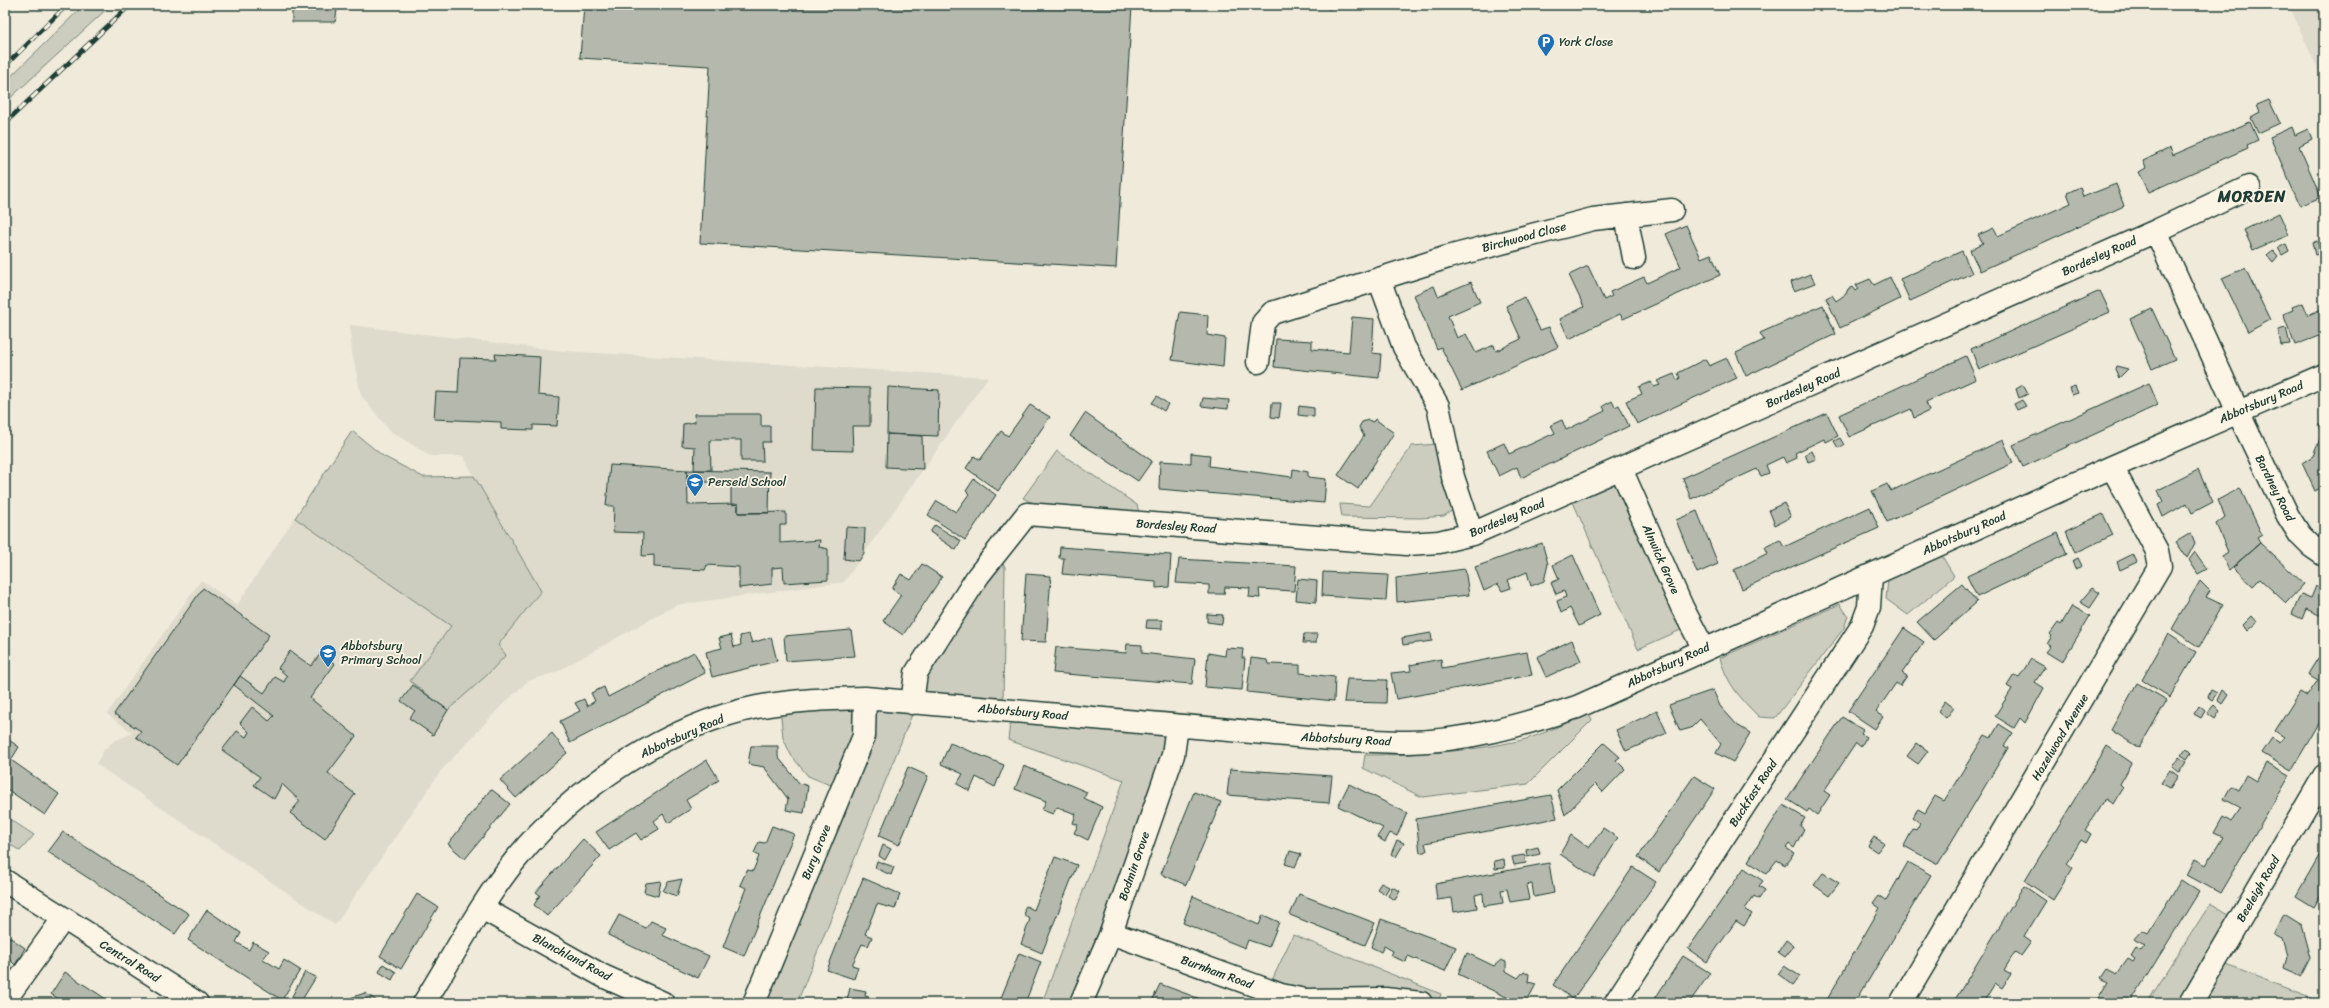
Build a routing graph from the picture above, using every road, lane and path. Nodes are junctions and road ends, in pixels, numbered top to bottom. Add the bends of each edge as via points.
1 (2248, 188) dead end
2 (1672, 210) dead end
3 (1626, 215) junction
4 (2156, 231) junction
5 (1634, 258) dead end
6 (1379, 279) junction
7 (1258, 362) dead end
8 (2324, 375) edge
9 (2238, 412) junction
10 (2112, 467) junction
11 (1621, 468) junction
12 (1472, 534) junction
13 (2324, 555) edge
14 (1871, 575) junction
15 (1704, 649) junction
16 (865, 698) junction
17 (912, 703) junction
18 (1177, 726) junction
19 (2324, 776) edge
20 (5, 882) edge
21 (482, 908) junction
22 (63, 919) junction
23 (1110, 933) junction
24 (5, 1000) edge
25 (197, 1003) edge
26 (424, 1003) edge
27 (663, 1003) edge
28 (754, 1003) edge
29 (1081, 1003) edge
30 (1421, 1003) edge
31 (1615, 1003) edge
32 (1901, 1003) edge
33 (2191, 1003) edge

1 - 4 street, Bordesley Road
2 - 3 street, Birchwood Close
3 - 5 street
3 - 6 street, Birchwood Close via 1593,220 1517,239
4 - 9 street
4 - 11 street, Bordesley Road
6 - 7 street, Birchwood Close via 1272,313 1264,323
6 - 12 street via 1404,347 1438,406 1453,476
8 - 9 street, Abbotsbury Road
9 - 10 street, Abbotsbury Road
9 - 13 street, Bardney Road via 2288,516 2300,535
10 - 14 street, Abbotsbury Road
10 - 32 street, Hazelwood Avenue via 2157,551 2160,566
11 - 12 street, Bordesley Road
11 - 15 street, Alnwick Grove via 1682,607
12 - 17 street, Bordesley Road via 1439,542 1407,544 1027,514 978,576 916,674
14 - 15 street, Abbotsbury Road
14 - 31 street, Buckfast Road via 1869,607 1862,626
15 - 18 street, Abbotsbury Road via 1577,707 1514,728 1458,738 1409,742 1332,739
16 - 17 street, Abbotsbury Road
16 - 21 street, Abbotsbury Road via 803,700 755,708 712,720 662,742 616,767 562,809 517,858
16 - 28 street, Bury Grove via 864,736
17 - 18 street, Abbotsbury Road
18 - 23 street, Bodmin Grove via 1174,755
19 - 33 street, Beeleigh Road
20 - 22 street, Central Road
21 - 26 street, Abbotsbury Road
21 - 27 street, Blanchland Road via 603,976
22 - 24 street
22 - 25 street, Central Road
23 - 29 street, Bodmin Grove
23 - 30 street, Burnham Road via 1280,995 1304,1000 1385,999

